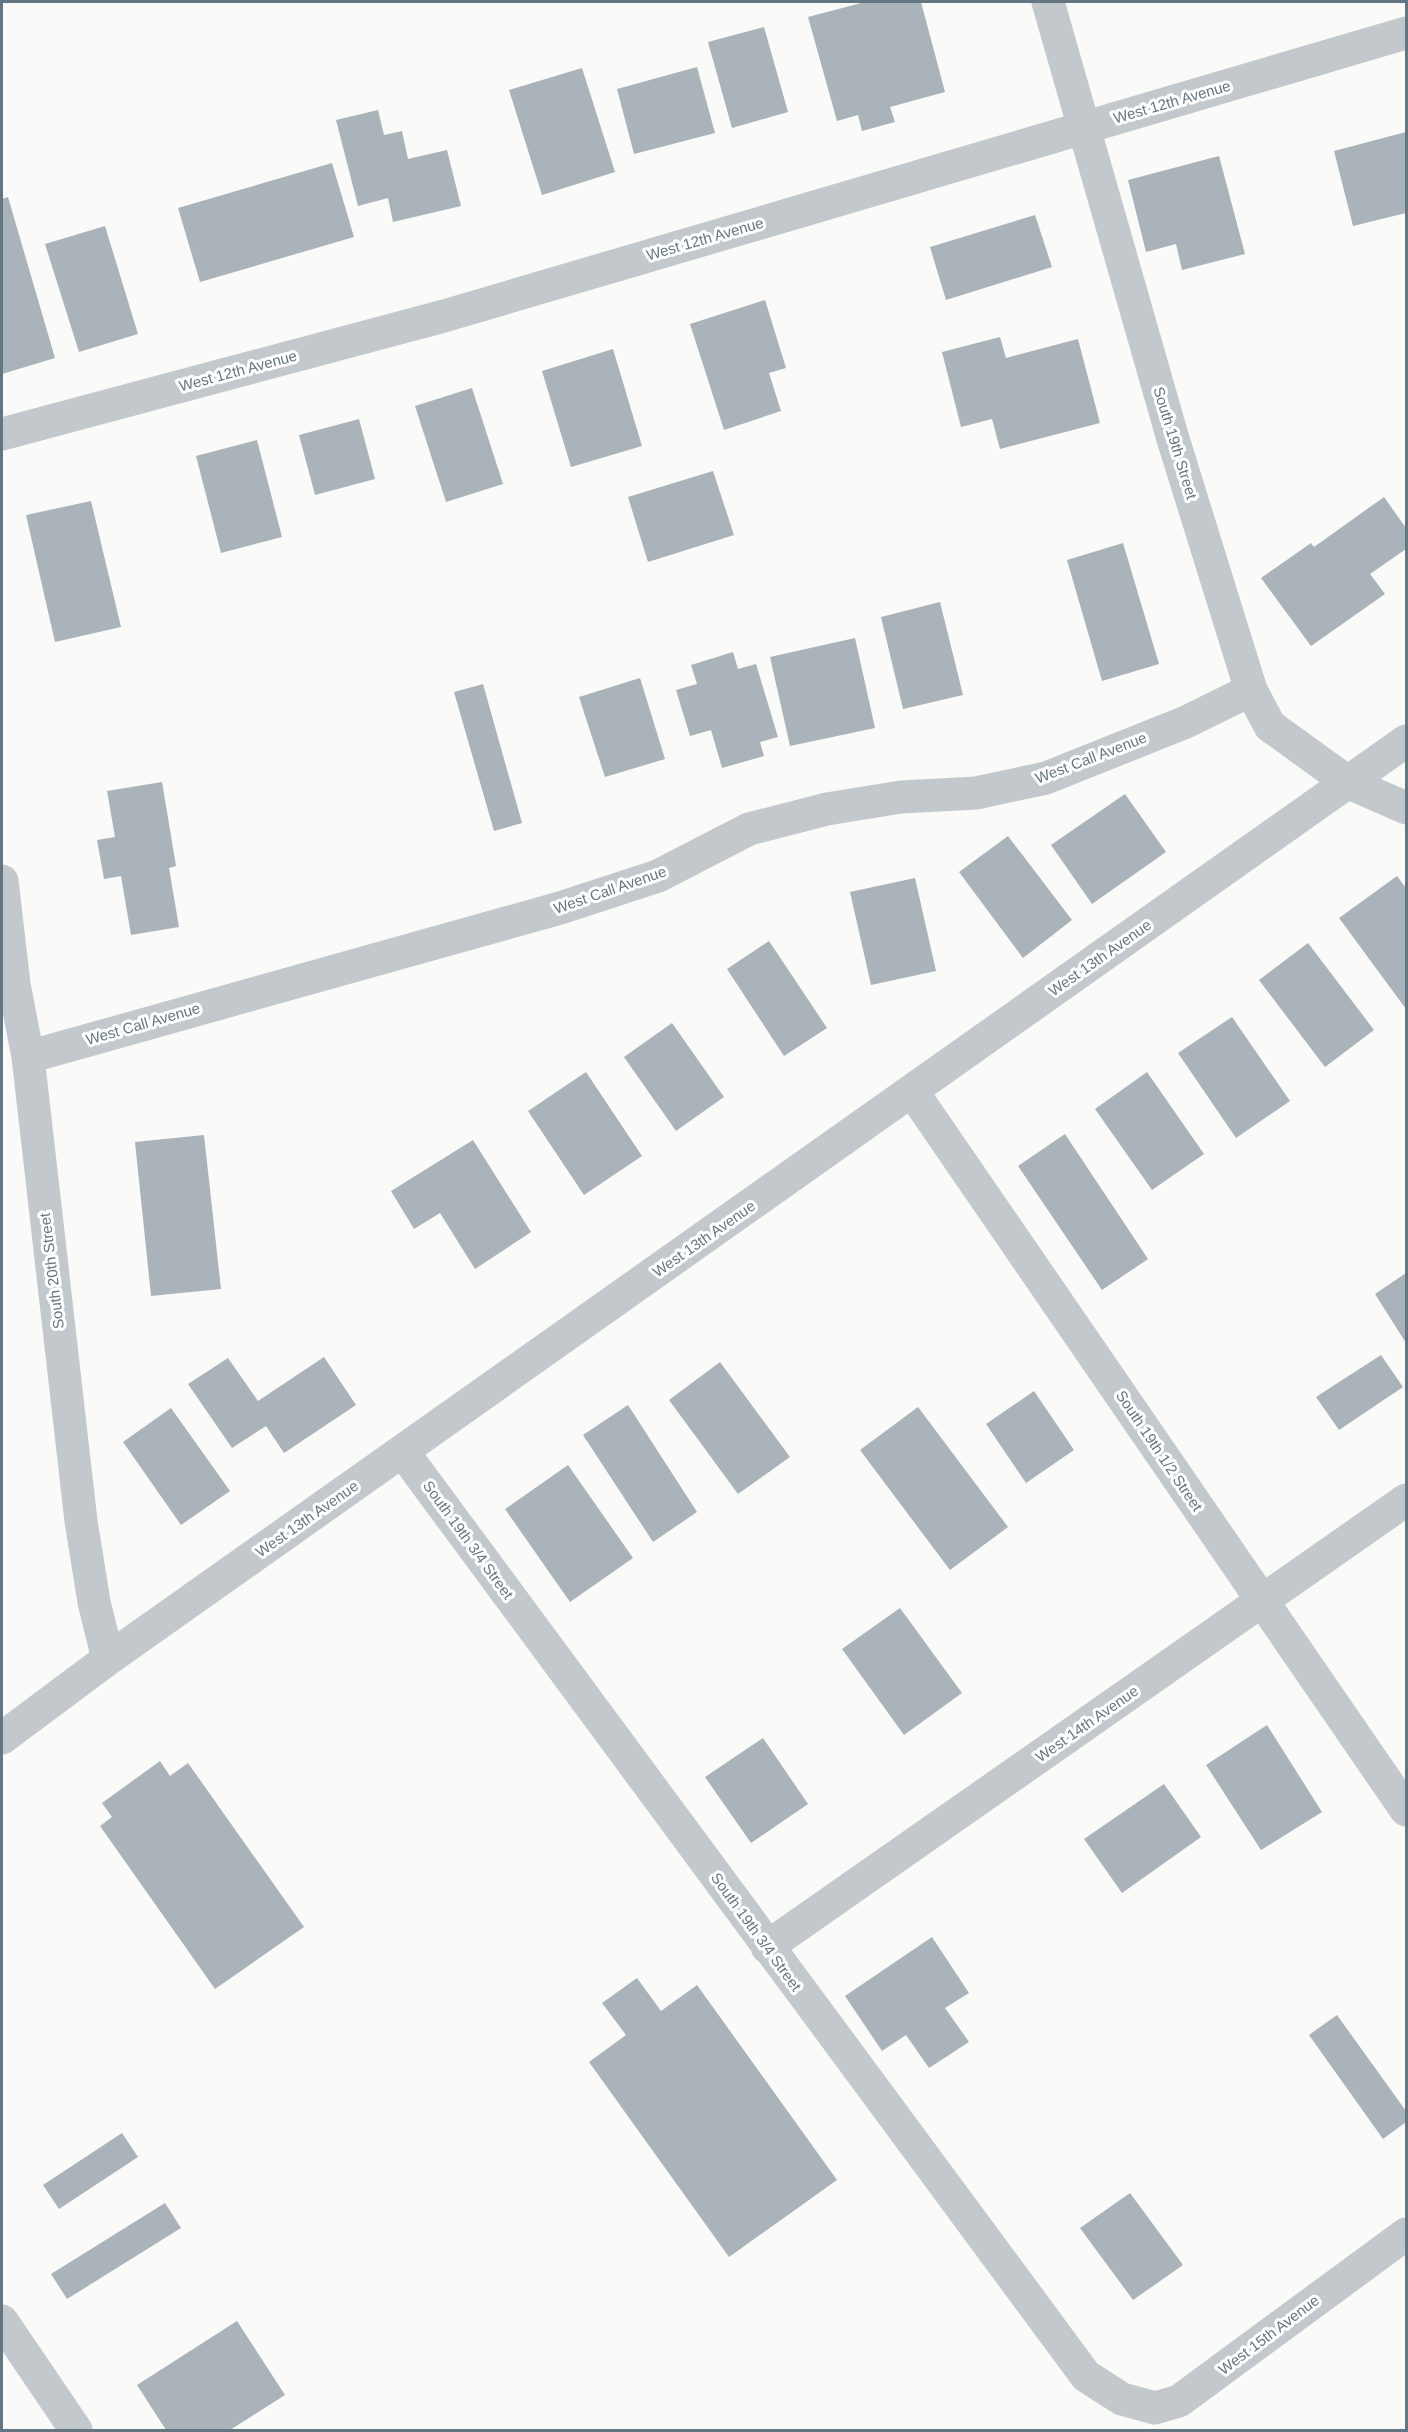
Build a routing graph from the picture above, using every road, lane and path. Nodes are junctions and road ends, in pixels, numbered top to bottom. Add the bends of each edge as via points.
1 (1048, 2) edge
2 (1407, 33) edge
3 (1086, 127) junction
4 (2, 434) edge
5 (1251, 690) junction
6 (1407, 741) edge
7 (1349, 783) junction
8 (1407, 808) edge
9 (2, 882) edge
10 (8, 985) edge
11 (28, 1056) junction
12 (912, 1091) junction
13 (403, 1452) junction
14 (1407, 1500) edge
15 (1262, 1602) junction
16 (108, 1659) junction
17 (2, 1738) edge
18 (1407, 1810) edge
19 (767, 1947) junction
20 (1407, 2234) edge
21 (2, 2321) edge
22 (1122, 2399) joint
23 (76, 2430) edge

1 - 3 street, South 19th Street
2 - 3 street, West 12th Avenue
3 - 4 street, West 12th Avenue via 444,316
3 - 5 street, South 19th Street via 1173,440
5 - 7 street, South 19th Street via 1269,726
5 - 11 street, West Call Avenue via 1186,722 1046,778 976,793 901,797 827,809 749,830 658,876 561,908
6 - 7 street, West 13th Avenue
7 - 8 street, South 19th Street
7 - 12 street, West 13th Avenue
9 - 10 street, South 20th Street
10 - 11 street, South 20th Street
11 - 16 street, South 20th Street via 81,1521
12 - 13 street, West 13th Avenue
12 - 15 street, South 19th 1/2 Street
13 - 16 street, West 13th Avenue
13 - 19 street, South 19th 3/4 Street
14 - 15 street, West 14th Avenue
15 - 18 street, South 19th 1/2 Street
15 - 19 street, West 14th Avenue
16 - 17 street, West 13th Avenue
19 - 22 street, South 19th 3/4 Street via 1086,2376
20 - 22 street, West 15th Avenue via 1179,2401 1155,2408
21 - 23 street

